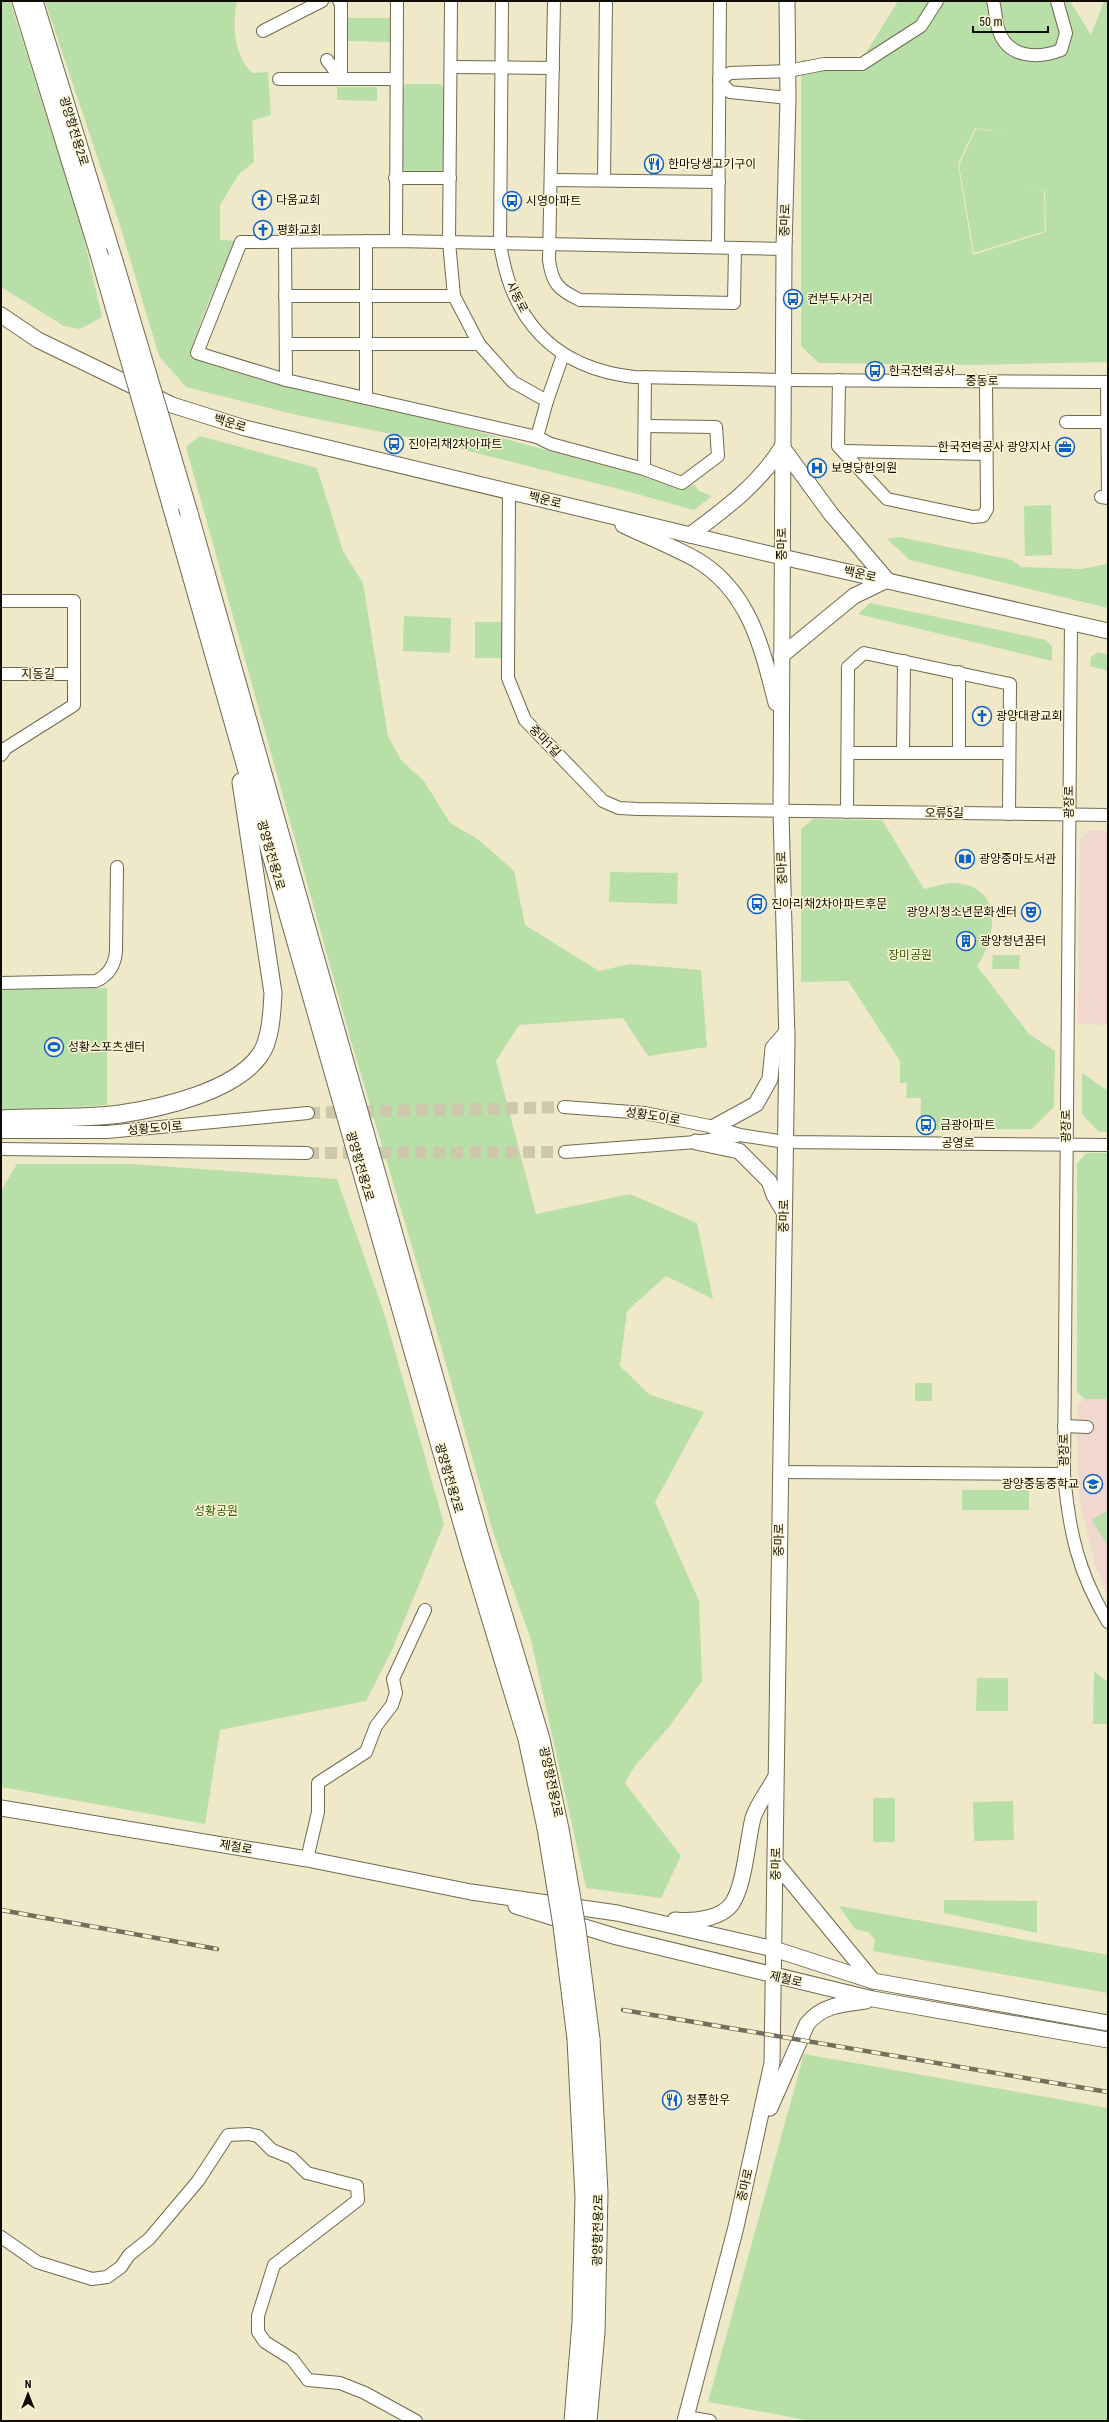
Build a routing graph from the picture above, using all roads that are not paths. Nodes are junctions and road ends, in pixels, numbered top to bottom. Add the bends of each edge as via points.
1 (21, 1) edge
2 (34, 1) edge
3 (322, 1) edge
4 (339, 1) edge
5 (397, 1) edge
6 (452, 1) edge
7 (502, 1) edge
8 (554, 1) edge
9 (606, 1) edge
10 (720, 1) edge
11 (787, 1) edge
12 (937, 1) edge
13 (993, 1) edge
14 (1057, 1) edge
15 (263, 31) dead end
16 (327, 60) dead end
17 (451, 67) junction
18 (502, 68) junction
19 (553, 68) junction
20 (788, 71) junction
21 (279, 79) dead end
22 (341, 79) junction
23 (395, 79) junction
24 (718, 80) junction
25 (788, 98) junction
26 (396, 178) junction
27 (450, 178) junction
28 (552, 180) junction
29 (604, 180) junction
30 (718, 182) junction
31 (396, 241) junction
32 (286, 242) junction
33 (366, 242) junction
34 (449, 242) junction
35 (500, 243) junction
36 (549, 246) junction
37 (718, 247) junction
38 (735, 248) junction
39 (784, 249) junction
40 (286, 296) junction
41 (367, 296) junction
42 (454, 296) junction
43 (1, 315) edge
44 (286, 344) junction
45 (367, 344) junction
46 (479, 344) junction
47 (564, 355) junction
48 (645, 377) junction
49 (286, 380) junction
50 (783, 380) junction
51 (839, 380) junction
52 (986, 381) junction
53 (1108, 382) edge
54 (366, 398) junction
55 (547, 401) junction
56 (1066, 422) dead end
57 (1107, 422) edge
58 (646, 426) junction
59 (537, 437) junction
60 (782, 447) junction
61 (843, 452) junction
62 (986, 454) junction
63 (644, 469) junction
64 (509, 491) junction
65 (1101, 497) dead end
66 (597, 512) junction
67 (690, 535) junction
68 (782, 557) junction
69 (887, 580) junction
70 (1, 601) edge
71 (1071, 622) junction
72 (1108, 631) edge
73 (781, 656) junction
74 (904, 661) junction
75 (959, 672) junction
76 (1, 674) edge
77 (74, 674) junction
78 (230, 712) junction
79 (781, 725) junction
80 (3, 751) edge
81 (849, 753) junction
82 (903, 753) junction
83 (1009, 753) junction
84 (959, 754) junction
85 (781, 812) junction
86 (847, 812) junction
87 (1009, 814) junction
88 (1069, 814) junction
89 (1108, 814) edge
90 (116, 867) dead end
91 (1, 983) edge
92 (787, 1032) junction
93 (564, 1107) tunnel mouth
94 (308, 1113) tunnel mouth
95 (1, 1119) edge
96 (714, 1127) junction
97 (1, 1132) edge
98 (740, 1135) junction
99 (696, 1142) junction
100 (784, 1142) junction
101 (1066, 1144) junction
102 (1108, 1145) edge
103 (1, 1149) edge
104 (565, 1152) tunnel mouth
105 (307, 1153) tunnel mouth
106 (784, 1213) junction
107 (1064, 1426) junction
108 (1087, 1427) dead end
109 (780, 1472) junction
110 (1064, 1474) junction
111 (425, 1610) dead end
112 (1108, 1622) edge
113 (776, 1778) junction
114 (1, 1808) edge
115 (553, 1829) junction
116 (307, 1859) junction
117 (776, 1864) junction
118 (471, 1892) junction
119 (617, 1913) junction
120 (774, 1949) junction
121 (774, 1976) junction
122 (873, 1981) junction
123 (873, 1999) junction
124 (1108, 2023) edge
125 (583, 2039) junction
126 (1108, 2040) edge
127 (756, 2138) junction
128 (1, 2237) edge
129 (686, 2419) edge
130 (416, 2421) edge
131 (573, 2421) edge
132 (588, 2421) edge
133 (710, 2421) edge

1 - 78 highway, 광양항전용2로, bridge via 98,250
2 - 115 highway, 광양항전용2로, bridge via 189,513 480,1537 542,1739
3 - 15 street
4 - 22 street
5 - 23 street
6 - 17 street
7 - 18 street, 사동로
8 - 19 street
9 - 29 street
10 - 24 street
11 - 20 main road, 중마로
12 - 20 street via 920,26 862,64 824,64
13 - 14 street via 998,31 1006,47 1022,54 1046,56 1061,50 1066,33
16 - 22 street
17 - 18 street
17 - 27 street
18 - 19 street
18 - 35 street, 사동로
19 - 28 street
20 - 24 street via 730,73
20 - 25 main road, 중마로
21 - 22 street
22 - 23 street
23 - 26 street
24 - 25 street via 730,92
24 - 30 street
25 - 39 main road, 중마로
26 - 27 street
26 - 31 street
27 - 34 street
28 - 29 street
28 - 36 street
29 - 30 street
30 - 37 street
31 - 33 street
31 - 34 street
32 - 33 street
32 - 40 street
32 - 49 street via 241,242 197,353
33 - 41 street
34 - 35 street
34 - 42 street
35 - 36 street
35 - 47 street, 사동로 via 504,270 533,327
36 - 37 street
36 - 38 street via 551,274 561,291 580,300 734,303
37 - 38 street
38 - 39 street
39 - 50 main road, 중마로
40 - 41 street
40 - 44 street
41 - 42 street
41 - 45 street
42 - 46 street
43 - 64 main road, 백운로 via 38,340 172,405 244,428
44 - 45 street
44 - 49 street
45 - 46 street
45 - 54 street
46 - 55 street via 513,382
47 - 48 street, 사동로 via 609,374
47 - 55 street
48 - 50 street, 사동로
48 - 58 street
49 - 54 street
50 - 51 street, 중동로
50 - 60 main road, 중마로
51 - 52 street, 중동로
51 - 61 street via 838,446
52 - 53 street, 중동로
52 - 62 street
53 - 57 street
54 - 59 street
55 - 59 street
56 - 57 street
57 - 65 street via 1108,498
58 - 63 street
58 - 63 street via 716,427 718,456 682,483
59 - 63 street via 551,444
60 - 67 main road via 769,468 748,489
60 - 68 main road, 중마로
60 - 69 main road via 831,514
61 - 62 street
61 - 62 street via 887,499 973,517 983,516 987,509
64 - 66 main road, 백운로
64 - 85 street, 중마1길 via 508,678 525,720 603,801 619,808
66 - 67 main road, 백운로
66 - 79 main road via 698,560 719,576 738,597 761,644
67 - 68 main road, 백운로
68 - 69 main road, 백운로
68 - 73 main road, 중마로
69 - 71 main road, 백운로
69 - 73 main road via 854,596
70 - 77 street via 74,601
71 - 72 main road, 백운로
71 - 88 street, 광장로
73 - 79 main road, 중마로
74 - 75 street
74 - 81 street via 864,653 848,667
74 - 82 street
75 - 83 street via 1010,684
75 - 84 street
76 - 77 street, 지동길
77 - 80 street via 74,705
78 - 95 highway via 273,993 271,1025 261,1055 232,1080 201,1094 152,1107 119,1114
78 - 115 highway, 광양항전용2로 via 472,1558
79 - 85 main road, 중마로
81 - 82 street
81 - 86 street
82 - 84 street
83 - 84 street
83 - 87 street
85 - 86 street, 오류5길
85 - 92 main road, 중마로
86 - 87 street, 오류5길
87 - 88 street, 오류5길
88 - 89 street, 오류5길
88 - 101 street, 광장로
90 - 91 street via 116,952 115,961 108,974 96,981
92 - 96 main road via 773,1048 770,1078 756,1104
92 - 100 main road, 중마로
93 - 96 street, 성황도이로 via 645,1113
94 - 97 street, 성황도이로 via 107,1132
96 - 98 street, 성황도이로
98 - 99 street, 성황도이로
98 - 100 street, 성황도이로
99 - 104 street, 성황도이로
99 - 106 main road via 739,1151 769,1181
100 - 101 street, 공영로
100 - 106 main road, 중마로
101 - 102 street, 공영로
101 - 107 street, 광장로
103 - 105 street, 성황도이로
106 - 109 main road, 중마로
107 - 108 street
107 - 110 street, 광장로
109 - 110 street
109 - 113 main road, 중마로
110 - 112 street, 광장로 via 1067,1508 1078,1562 1089,1589
111 - 116 street via 393,1679 396,1693 392,1705 376,1726 366,1752 344,1767 327,1774 318,1783 318,1812
113 - 117 main road, 중마로
113 - 119 main road via 754,1817 739,1887 733,1902 719,1914 690,1922
114 - 116 main road, 제철로
115 - 125 highway, bridge via 562,1926
116 - 118 main road, 제철로
117 - 120 main road, 중마로
117 - 122 main road
118 - 119 main road, 제철로
118 - 121 main road, 제철로 via 617,1937
119 - 120 main road, 제철로
120 - 121 main road, 중마로
120 - 122 main road, 제철로
121 - 123 main road, 제철로
121 - 127 main road, 중마로 via 772,2064
122 - 124 main road, 제철로
123 - 126 main road, 제철로
123 - 127 main road via 828,2007 815,2014 806,2024
125 - 131 highway, 광양항전용2로 via 584,2197 580,2322
125 - 132 highway, 광양항전용2로 via 598,2193 596,2333
127 - 129 main road, 중마로
128 - 130 street via 38,2262 92,2279 107,2277 121,2267 128,2255 149,2239 198,2181 228,2135 258,2136 272,2150 292,2158 306,2173 357,2186 358,2200 274,2265 258,2316 258,2332 265,2342 292,2359 308,2380 340,2383 359,2390
129 - 133 street

